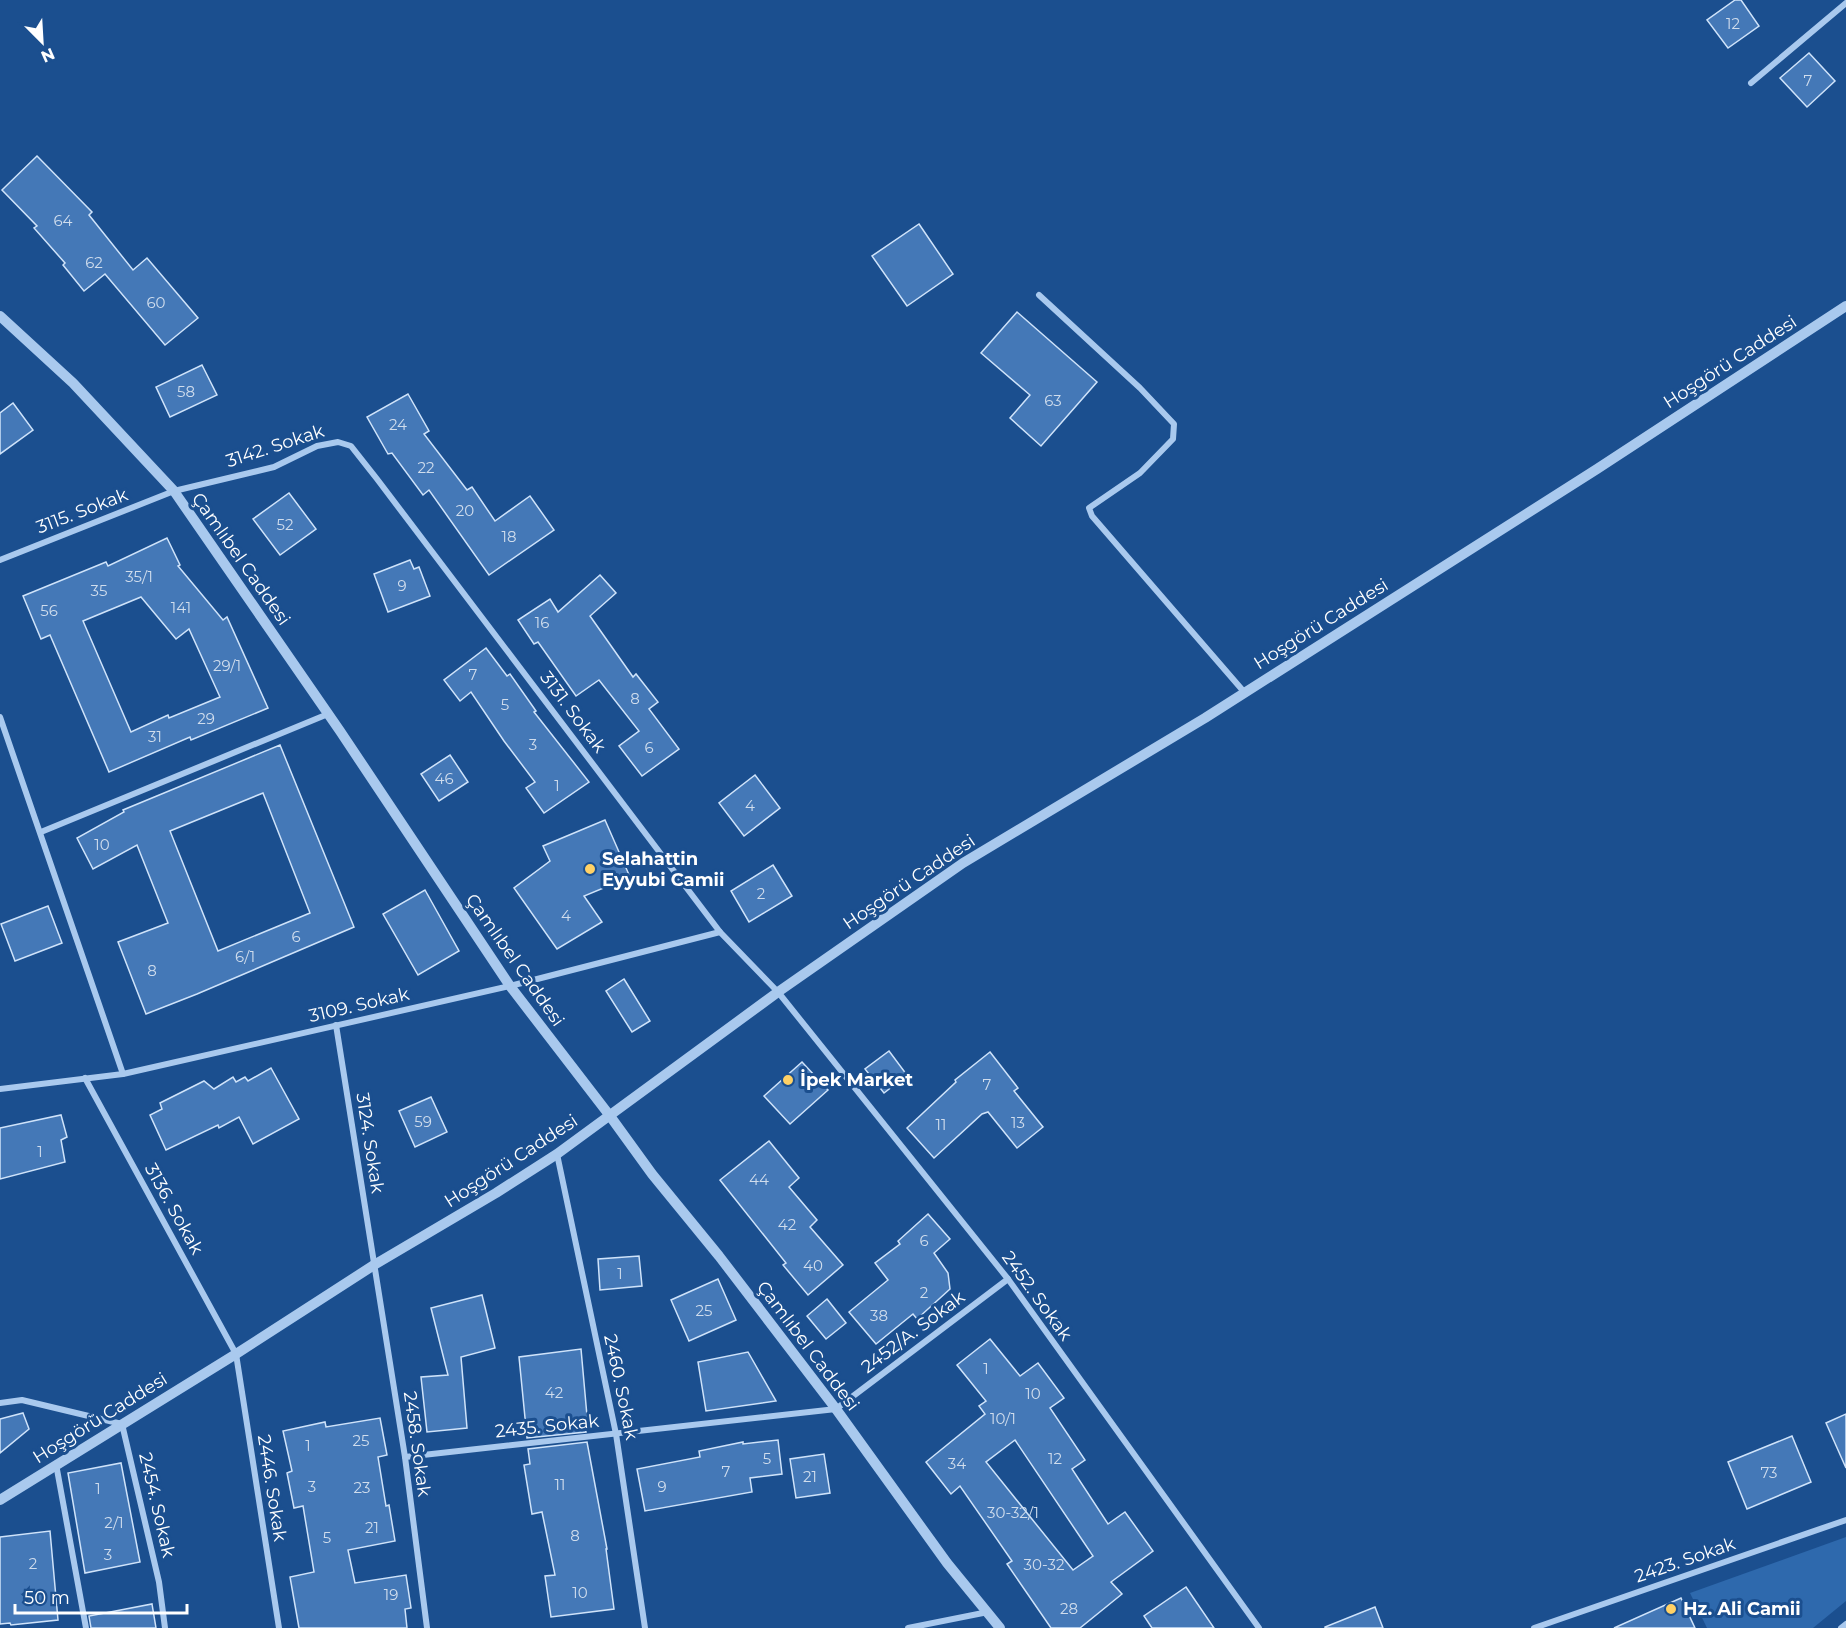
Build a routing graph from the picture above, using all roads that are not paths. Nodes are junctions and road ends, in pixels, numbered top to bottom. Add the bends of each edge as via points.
1 (1846, 3) edge
2 (1751, 83) dead end
3 (1039, 295) dead end
4 (1846, 306) edge
5 (0, 316) edge
6 (351, 446) joint
7 (174, 491) junction
8 (0, 560) edge
9 (1245, 693) junction
10 (328, 714) junction
11 (0, 717) edge
12 (40, 832) junction
13 (720, 932) junction
14 (510, 986) junction
15 (778, 992) junction
16 (336, 1025) junction
17 (123, 1074) junction
18 (86, 1078) junction
19 (0, 1089) edge
20 (610, 1116) junction
21 (557, 1154) junction
22 (374, 1265) junction
23 (1008, 1279) junction
24 (236, 1354) junction
25 (0, 1403) edge
26 (836, 1410) junction
27 (122, 1424) junction
28 (616, 1434) junction
29 (405, 1457) junction
30 (56, 1464) junction
31 (0, 1500) edge
32 (1846, 1520) edge
33 (989, 1612) junction
34 (1846, 1624) edge
35 (86, 1628) edge
36 (165, 1628) edge
37 (279, 1628) edge
38 (427, 1628) edge
39 (645, 1628) edge
40 (908, 1628) edge
41 (1000, 1628) edge
42 (1258, 1628) edge
43 (1534, 1628) edge
44 (1841, 1628) edge

1 - 2 street
3 - 9 street via 1174,424 1173,439 1140,473 1089,508
4 - 9 street, Hoşgörü Caddesi
5 - 7 street, Çamlıbel Caddesi via 73,383
6 - 7 street, 3142. Sokak via 338,442 317,446 274,467
6 - 13 street, 3131. Sokak
7 - 8 street, 3115. Sokak
7 - 10 street, Çamlıbel Caddesi
9 - 15 street, Hoşgörü Caddesi via 963,863
10 - 12 street
10 - 14 street, Çamlıbel Caddesi
11 - 12 street
12 - 17 street
13 - 14 street, 3109. Sokak
13 - 15 street, 3131. Sokak
14 - 16 street, 3109. Sokak
14 - 20 street, Çamlıbel Caddesi
15 - 20 street, Hoşgörü Caddesi
15 - 23 street, 2452. Sokak
16 - 17 street, 3109. Sokak
16 - 22 street, 3124. Sokak
17 - 18 street, 3109. Sokak
18 - 19 street, 3109. Sokak
18 - 24 street, 3136. Sokak
20 - 21 street, Hoşgörü Caddesi
20 - 26 street, Çamlıbel Caddesi
21 - 22 street, Hoşgörü Caddesi
21 - 28 street, 2460. Sokak
22 - 24 street, Hoşgörü Caddesi
22 - 29 street, 2458. Sokak
23 - 26 street, 2452/A. Sokak
23 - 42 street, 2452. Sokak
24 - 27 street, Hoşgörü Caddesi
24 - 37 street, 2446. Sokak
25 - 27 street via 22,1400
26 - 28 street, 2435. Sokak
26 - 33 street, Çamlıbel Caddesi via 947,1563
27 - 30 street, Hoşgörü Caddesi
27 - 36 street, 2454. Sokak via 159,1582
28 - 29 street, 2435. Sokak
28 - 39 street, 2460. Sokak
29 - 38 street, 2458. Sokak
30 - 31 street, Hoşgörü Caddesi
30 - 35 street
32 - 43 street, 2423. Sokak
33 - 40 street
33 - 41 street, Çamlıbel Caddesi
34 - 44 street

